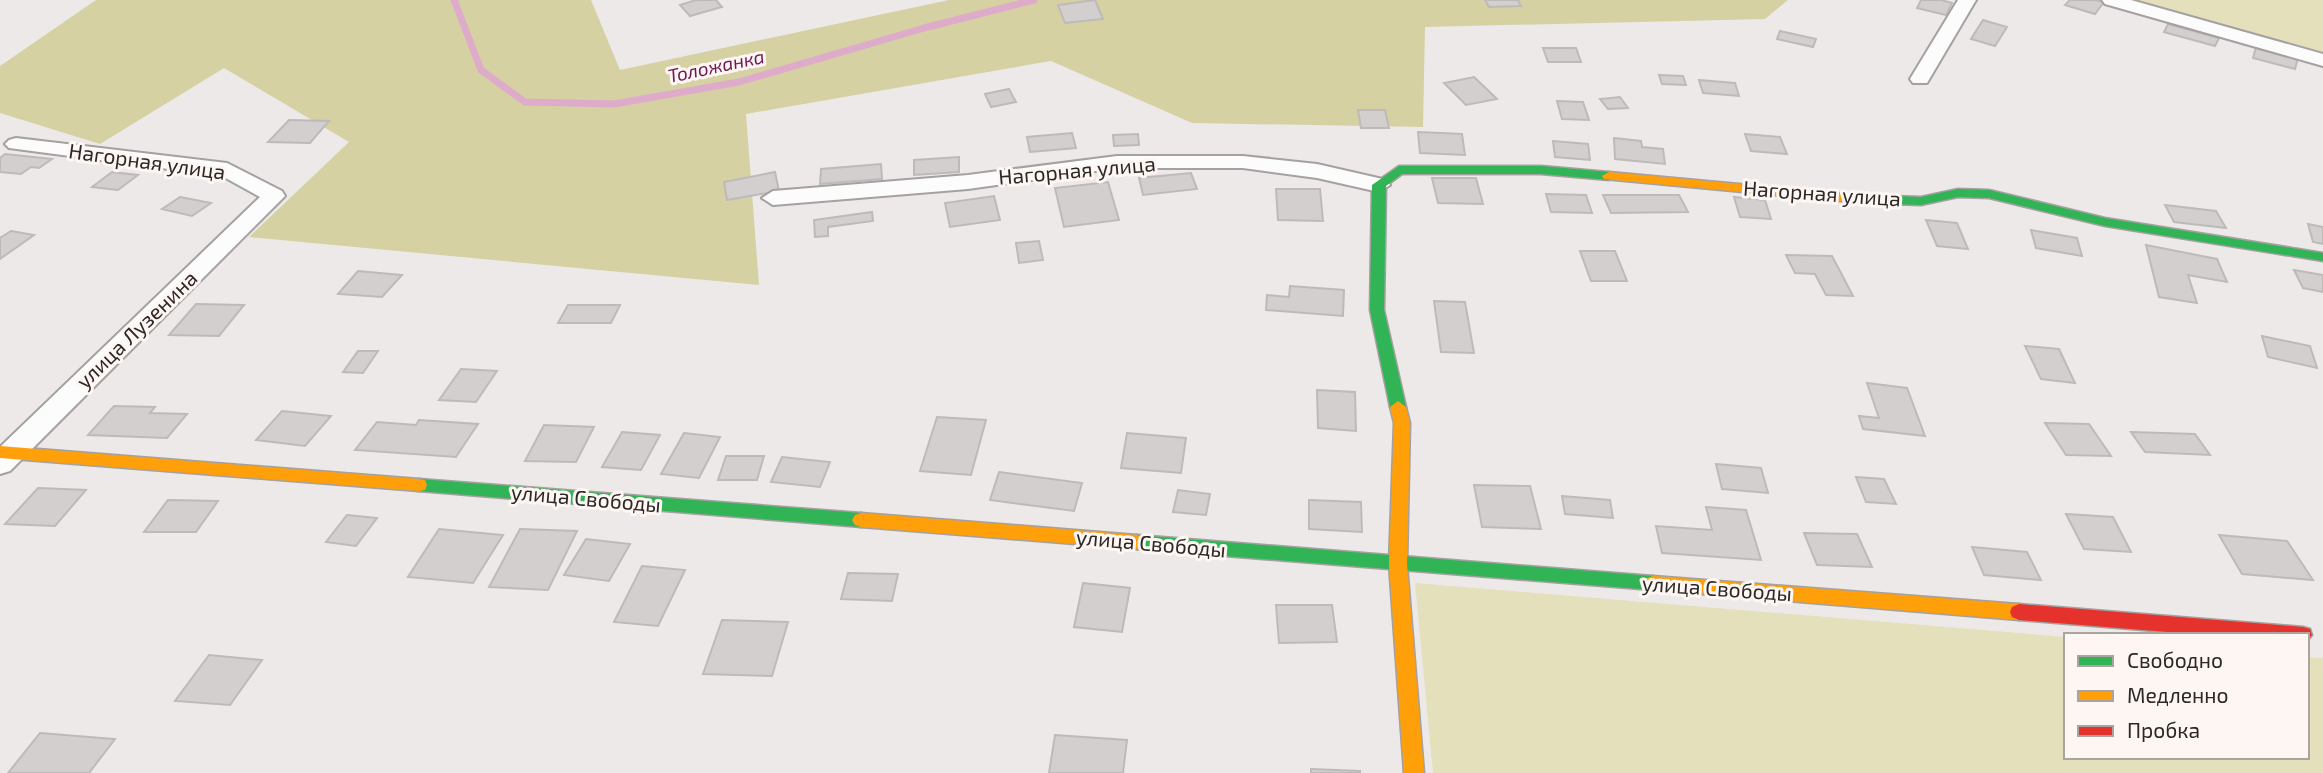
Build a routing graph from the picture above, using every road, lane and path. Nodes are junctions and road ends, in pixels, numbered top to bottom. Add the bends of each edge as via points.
1 (1967, 0) edge
2 (2111, 0) edge
3 (2323, 60) edge
4 (1920, 79) dead end
5 (16, 144) dead end
6 (1379, 185) junction
7 (274, 196) joint
8 (773, 198) dead end
9 (2323, 257) edge
10 (4, 456) edge
11 (1398, 564) junction
12 (2279, 633) edge
13 (1414, 773) edge

1 - 4 street
2 - 3 street
5 - 7 street, Нагорная улица via 227,170
6 - 8 street, Нагорная улица via 1243,162 1117,162 968,182
6 - 9 street, Нагорная улица via 1399,170 1541,170 1873,201 1989,194 2105,222
6 - 11 street via 1377,310 1402,423
7 - 10 street, улица Лузенина
10 - 11 street, улица Свободы
11 - 12 street, улица Свободы
11 - 13 street

